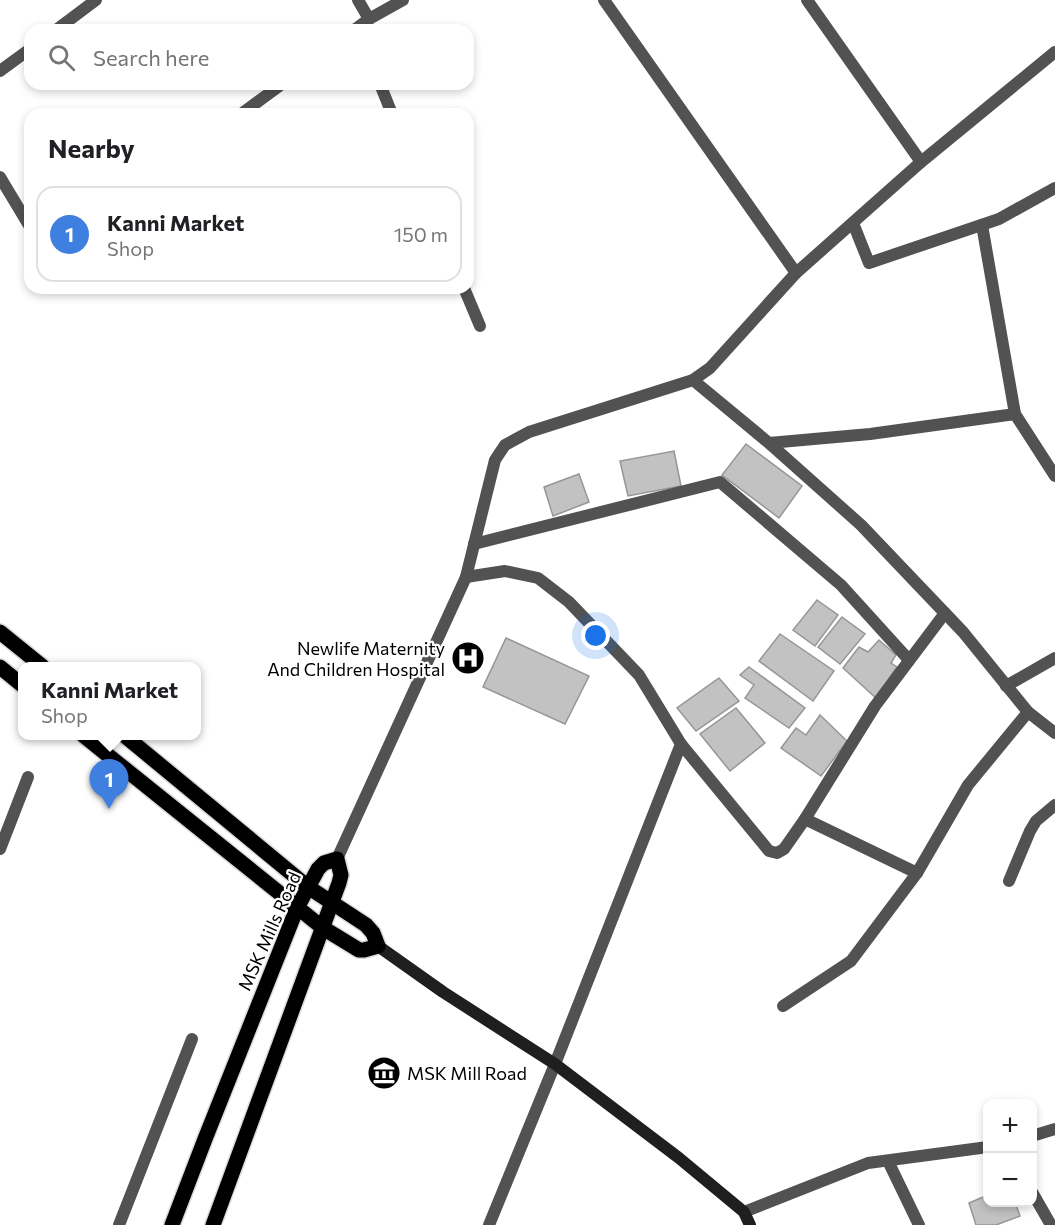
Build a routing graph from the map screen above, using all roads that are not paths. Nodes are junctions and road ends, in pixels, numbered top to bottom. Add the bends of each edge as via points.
1 (96, 0) edge
2 (358, 0) edge
3 (403, 0) edge
4 (604, 0) edge
5 (807, 0) edge
6 (369, 19) junction
7 (64, 24) edge
8 (362, 24) edge
9 (1055, 52) edge
10 (24, 53) edge
11 (0, 71) edge
12 (274, 90) edge
13 (382, 90) edge
14 (250, 108) edge
15 (390, 108) edge
16 (921, 162) junction
17 (0, 177) edge
18 (1055, 188) edge
19 (24, 217) edge
20 (854, 223) junction
21 (982, 225) junction
22 (796, 273) junction
23 (467, 294) edge
24 (480, 326) dead end
25 (693, 380) junction
26 (1015, 414) junction
27 (769, 443) junction
28 (1055, 476) edge
29 (474, 544) junction
30 (466, 577) junction
31 (945, 613) junction
32 (0, 632) edge
33 (1055, 658) edge
34 (909, 660) junction
35 (37, 662) edge
36 (0, 667) edge
37 (18, 682) edge
38 (1006, 686) junction
39 (1028, 712) junction
40 (1055, 733) edge
41 (90, 740) edge
42 (131, 740) edge
43 (681, 744) junction
44 (28, 777) dead end
45 (1055, 805) edge
46 (805, 819) junction
47 (0, 849) edge
48 (337, 859) junction
49 (917, 873) junction
50 (1009, 881) dead end
51 (308, 887) junction
52 (332, 903) junction
53 (297, 908) junction
54 (323, 928) junction
55 (378, 946) junction
56 (783, 1006) dead end
57 (192, 1039) dead end
58 (555, 1064) junction
59 (1055, 1129) edge
60 (1037, 1134) edge
61 (983, 1148) edge
62 (888, 1161) junction
63 (1037, 1201) edge
64 (744, 1212) junction
65 (119, 1225) edge
66 (172, 1225) edge
67 (213, 1225) edge
68 (489, 1225) edge
69 (750, 1225) edge
70 (919, 1225) edge
71 (1051, 1225) edge

1 - 7 street
2 - 6 street
3 - 6 street
4 - 22 street
5 - 16 street
6 - 8 street
9 - 16 street
10 - 11 street
12 - 14 street
13 - 15 street
16 - 20 street
17 - 19 street
18 - 21 street
20 - 21 street via 869,264
20 - 22 street
21 - 26 street
22 - 25 street via 710,368
23 - 24 street
25 - 27 street
25 - 29 street via 529,432 505,445 495,460
26 - 27 street
26 - 28 street
27 - 31 street via 861,525
29 - 30 street
29 - 34 street via 720,482 841,585
30 - 43 street via 505,571 538,578 569,602 639,675
30 - 48 street
31 - 34 street
31 - 38 street
32 - 35 main road
33 - 38 street
34 - 46 street via 875,706
36 - 37 main road
38 - 39 street
39 - 40 street
39 - 49 street via 968,785
41 - 53 main road
42 - 51 main road
43 - 46 street via 769,851 777,853 784,849
43 - 58 street
44 - 47 street
45 - 50 street via 1036,821
46 - 49 street
48 - 51 main road, MSK Mills Road via 320,866
48 - 52 main road via 340,879
49 - 56 street via 851,962
51 - 52 main road
51 - 53 main road, MSK Mills Road
52 - 54 main road
52 - 55 main road via 370,929
53 - 54 main road
53 - 66 main road, MSK Mills Road
54 - 55 main road via 359,950
54 - 67 main road
55 - 58 main road
57 - 65 street
58 - 64 main road via 680,1158
58 - 68 street
59 - 60 street
61 - 62 street
62 - 64 street via 868,1163
62 - 70 street
63 - 71 street
64 - 69 main road

